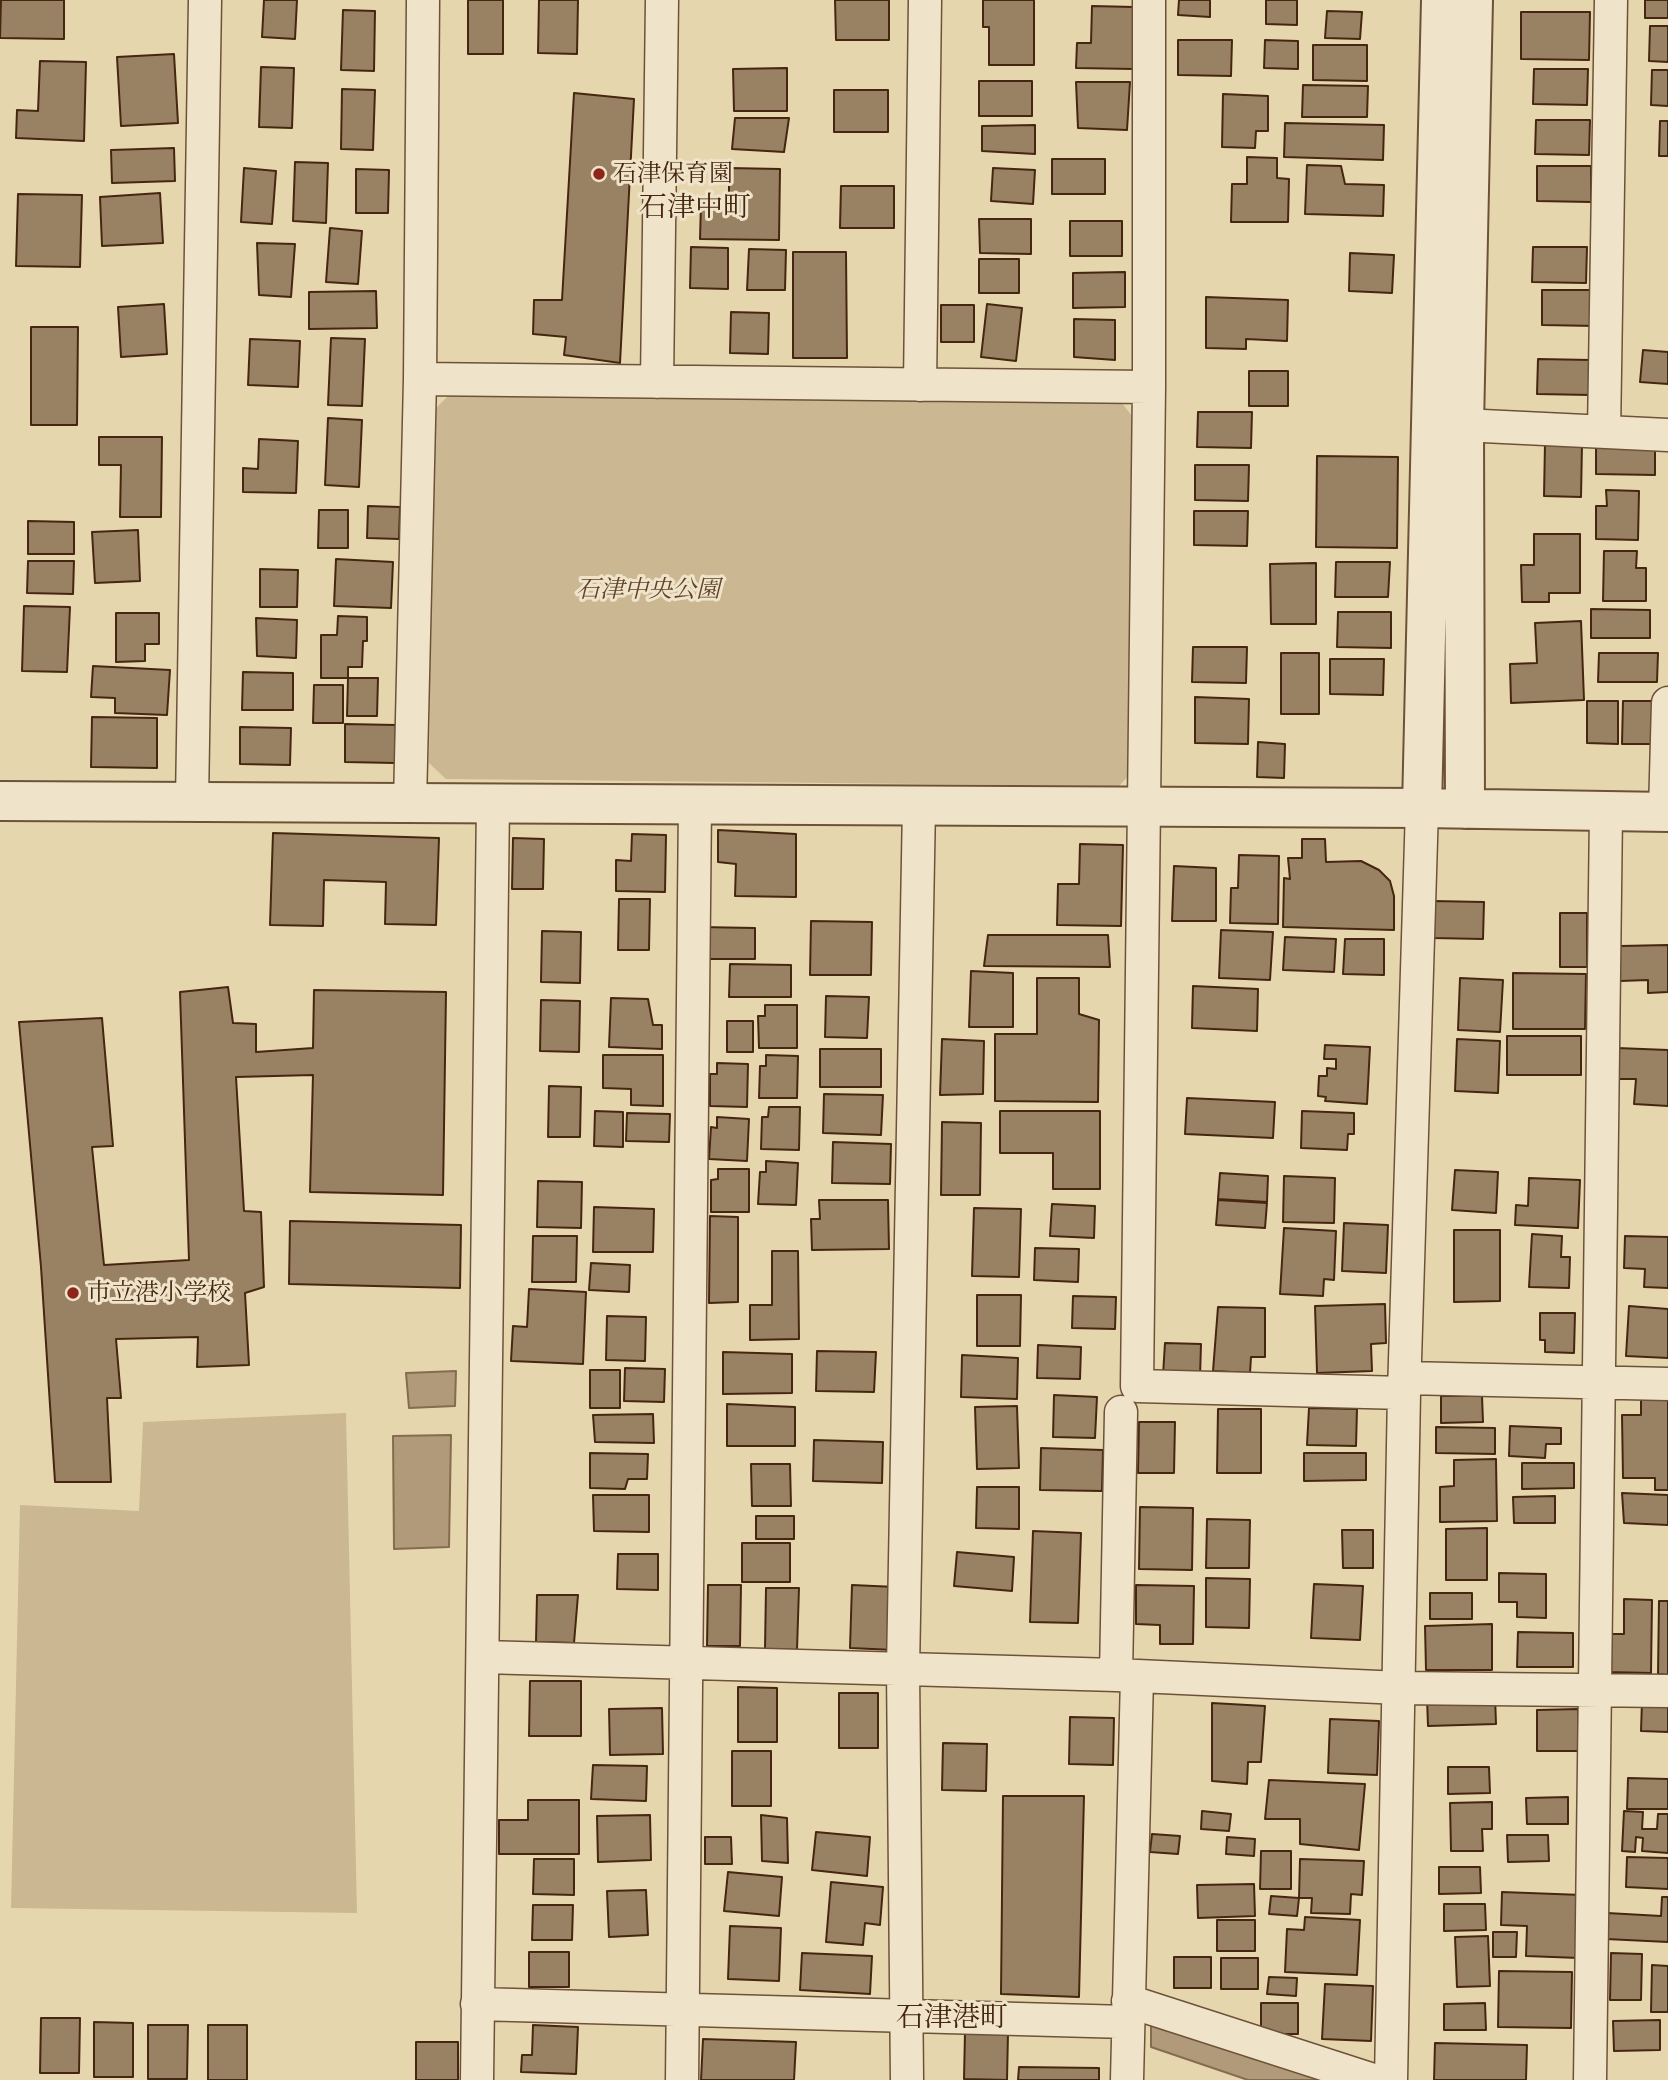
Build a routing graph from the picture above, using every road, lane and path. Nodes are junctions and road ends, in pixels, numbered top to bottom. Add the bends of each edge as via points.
1 (205, 0) edge
2 (423, 0) edge
3 (662, 0) edge
4 (925, 0) edge
5 (1149, 0) edge
6 (1441, 0) edge
7 (1473, 0) edge
8 (1611, 0) edge
9 (420, 379) junction
10 (657, 382) junction
11 (920, 385) junction
12 (1149, 387) junction
13 (1448, 425) junction
14 (1604, 432) junction
15 (1668, 435) edge
16 (1668, 703) edge
17 (0, 801) edge
18 (192, 802) junction
19 (410, 803) junction
20 (493, 803) junction
21 (695, 804) junction
22 (919, 805) junction
23 (1144, 807) junction
24 (1422, 808) junction
25 (1465, 809) junction
26 (1606, 812) junction
27 (1666, 812) edge
28 (1599, 1382) junction
29 (1668, 1384) edge
30 (1405, 1385) junction
31 (1122, 1412) dead end
32 (483, 1657) junction
33 (687, 1663) junction
34 (903, 1669) junction
35 (1126, 1676) junction
36 (1399, 1688) junction
37 (1594, 1690) junction
38 (1668, 1691) edge
39 (477, 2004) junction
40 (683, 2010) junction
41 (1127, 2011) junction
42 (908, 2017) junction
43 (477, 2080) edge
44 (682, 2080) edge
45 (907, 2080) edge
46 (1127, 2080) edge
47 (1373, 2080) edge
48 (1391, 2080) edge
49 (1590, 2080) edge

1 - 18 street
2 - 9 street
3 - 10 street
4 - 11 street
5 - 12 street
6 - 13 street
7 - 13 street
8 - 14 street
9 - 10 street
9 - 19 street
10 - 11 street
11 - 12 street
12 - 23 street
13 - 14 street
13 - 24 street
13 - 25 street
14 - 15 street
16 - 27 street
17 - 18 street
18 - 19 street
19 - 20 street
20 - 21 street
20 - 32 street
21 - 22 street
21 - 33 street
22 - 23 street
22 - 34 street
23 - 24 street
23 - 30 street via 1137,1386
24 - 25 street
24 - 30 street
25 - 26 street
26 - 27 street
26 - 28 street
28 - 29 street
28 - 30 street
28 - 37 street
30 - 36 street
31 - 35 street
32 - 33 street
32 - 39 street
33 - 34 street
33 - 40 street
34 - 35 street
34 - 42 street
35 - 36 street
35 - 41 street
36 - 37 street
36 - 48 street
37 - 38 street
37 - 49 street
39 - 40 street
39 - 43 street
40 - 42 street
40 - 44 street
41 - 42 street
41 - 46 street
41 - 47 street
42 - 45 street

